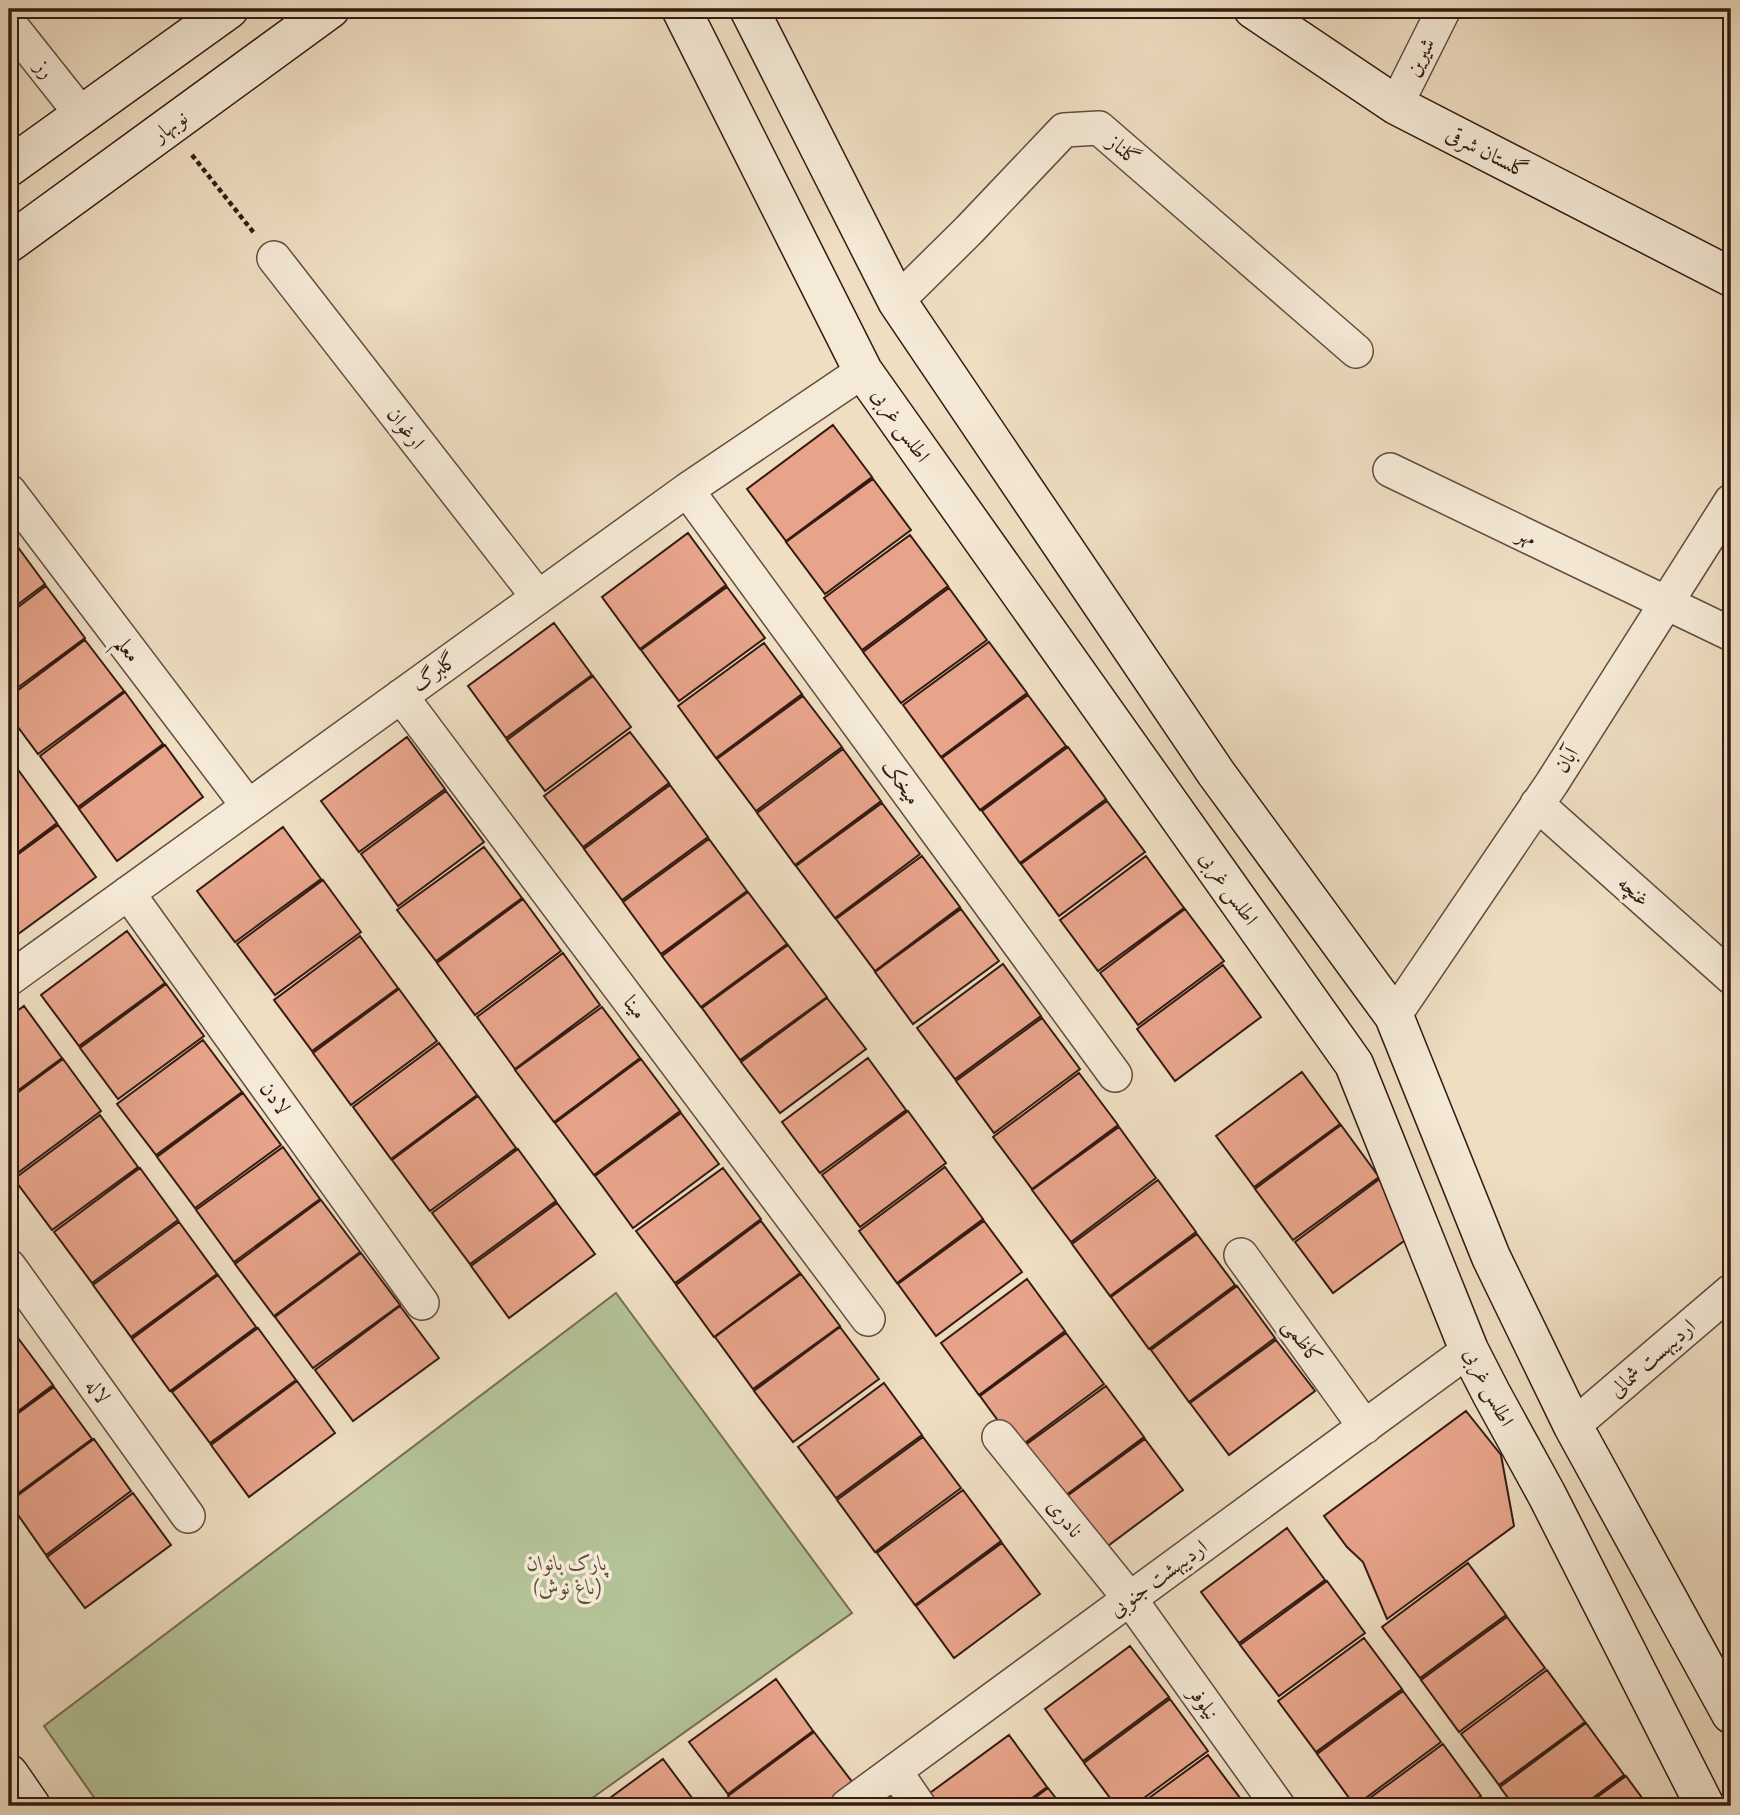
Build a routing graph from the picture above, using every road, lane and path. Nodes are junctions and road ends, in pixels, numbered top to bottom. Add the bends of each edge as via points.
1 (229, 9) edge
2 (330, 9) edge
3 (681, 9) edge
4 (749, 9) edge
5 (1253, 9) edge
6 (1444, 9) edge
7 (9, 23) edge
8 (1396, 105) junction
9 (82, 115) junction
10 (169, 127) junction
11 (9, 167) edge
12 (9, 243) edge
13 (274, 258) joint
14 (1729, 272) edge
15 (897, 301) junction
16 (1356, 351) dead end
17 (863, 371) junction
18 (1390, 470) dead end
19 (687, 489) junction
20 (9, 491) edge
21 (1731, 500) edge
22 (538, 597) junction
23 (1665, 603) junction
24 (1731, 634) edge
25 (401, 696) junction
26 (1537, 804) junction
27 (248, 806) junction
28 (128, 893) junction
29 (1731, 977) edge
30 (9, 979) edge
31 (1394, 1016) junction
32 (1115, 1075) dead end
33 (1241, 1255) dead end
34 (9, 1266) edge
35 (1731, 1291) edge
36 (422, 1303) dead end
37 (868, 1319) dead end
38 (1469, 1350) junction
39 (1573, 1426) junction
40 (1365, 1427) junction
41 (999, 1437) dead end
42 (188, 1516) dead end
43 (1130, 1599) junction
44 (1731, 1714) edge
45 (895, 1771) junction
46 (9, 1774) edge
47 (32, 1806) edge
48 (847, 1806) edge
49 (919, 1806) edge
50 (1278, 1806) edge
51 (1705, 1806) edge

1 - 9 street
2 - 10 street, نوبهار
3 - 17 street, اطلس غربی
4 - 15 street
5 - 8 street, گلستان شرقی
6 - 8 street, شیرین
7 - 9 street, رز
8 - 14 street, گلستان شرقی
9 - 11 street
10 - 12 street, نوبهار
10 - 13 path
13 - 22 street, ارغوان
15 - 16 street, گلناز via 1064,130 1099,128
15 - 31 street via 1216,773
17 - 19 street, گلبرگ
17 - 38 street, اطلس غربی via 1354,1064
18 - 23 street, مهر
19 - 22 street, گلبرگ
19 - 32 street, میخک
20 - 27 street, معلم
21 - 23 street, آبان
22 - 25 street, گلبرگ
23 - 24 street, مهر
23 - 26 street, آبان
25 - 27 street, گلبرگ
25 - 37 street, مینا
26 - 29 street, غنچه
26 - 31 street, آبان
27 - 28 street, گلبرگ
28 - 30 street, گلبرگ
28 - 36 street, لادن
31 - 39 street via 1492,1257
33 - 40 street, کاظمی
34 - 42 street, لاله
35 - 39 street, اردیبهست شمالی
38 - 40 street, اردیبهشت جنوبی
38 - 51 street, اطلس غربی
39 - 44 street
40 - 43 street, اردیبهشت جنوبی
41 - 43 street, نادری
43 - 45 street, اردیبهشت جنوبی
43 - 50 street, نیلوفر
45 - 48 street, اردیبهشت جنوبی
45 - 49 street
46 - 47 street

